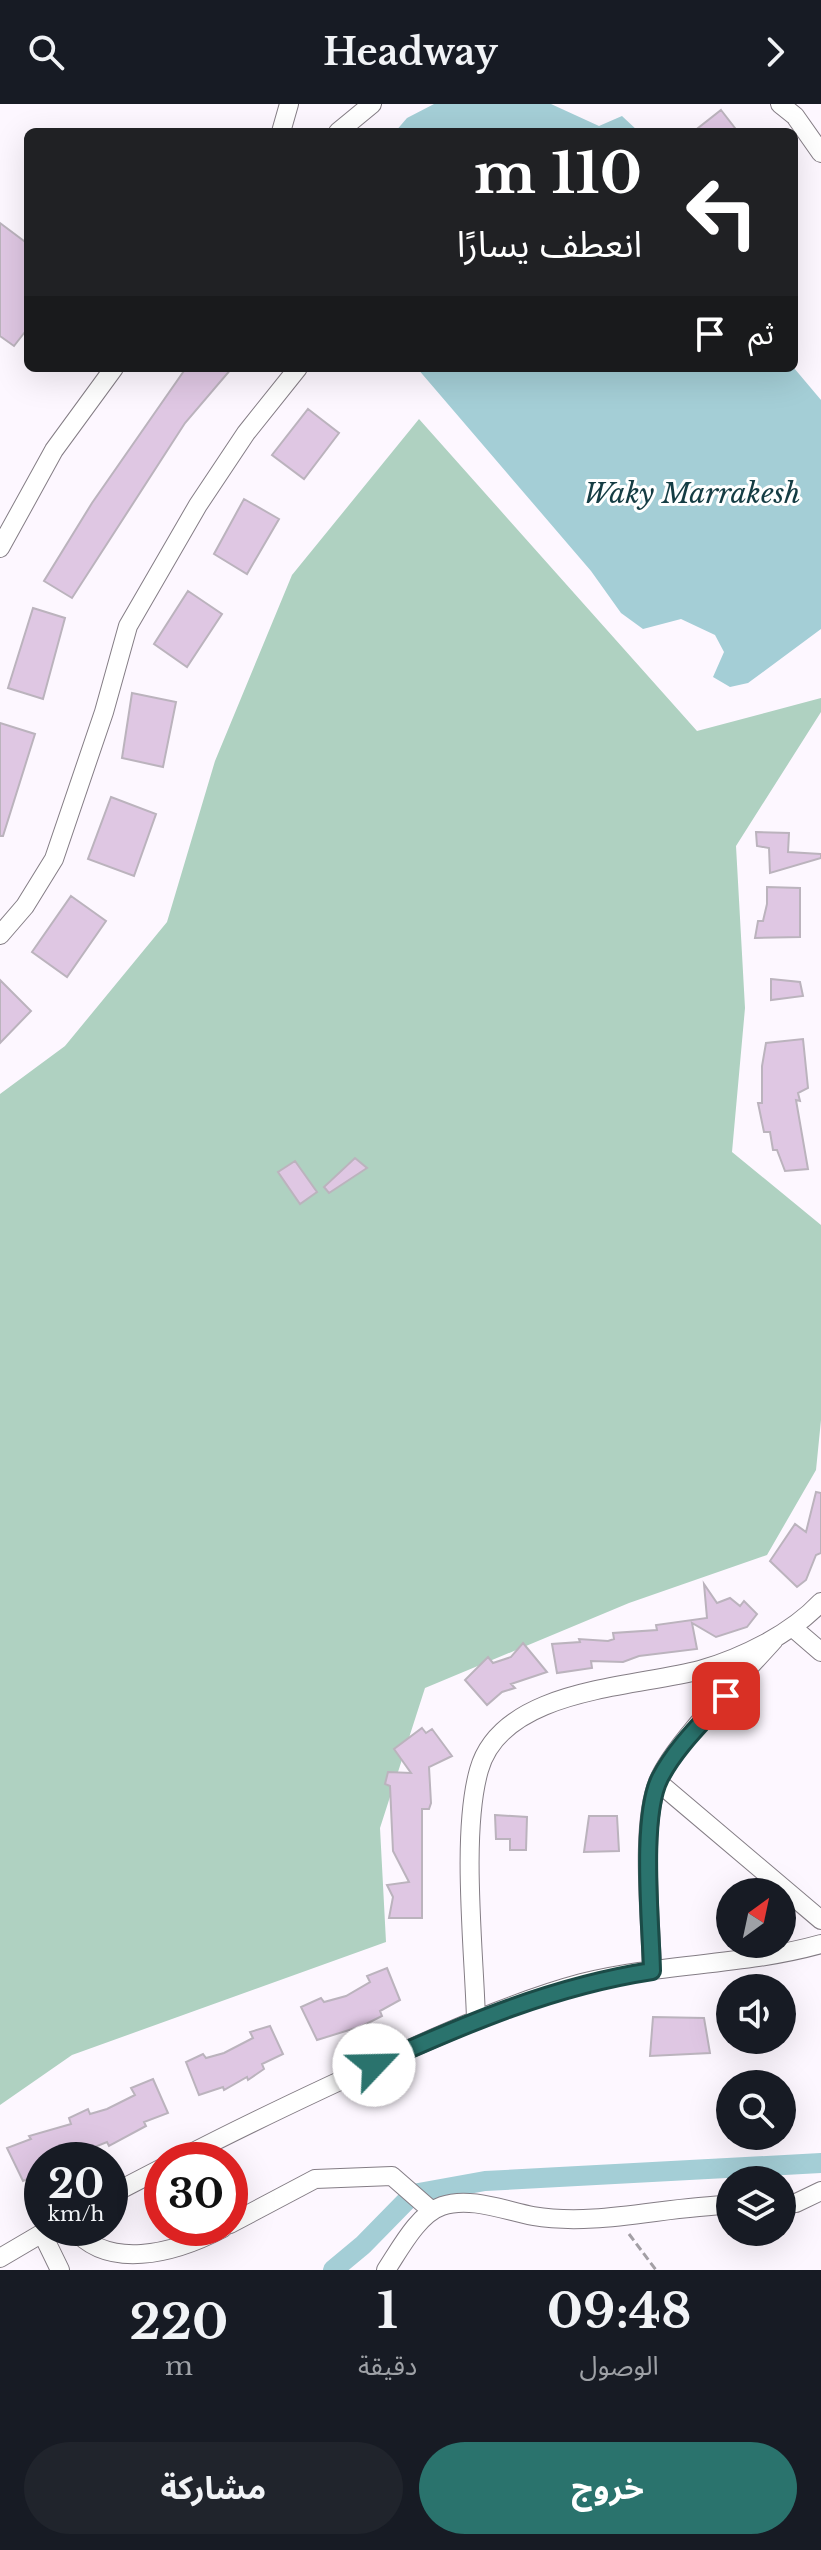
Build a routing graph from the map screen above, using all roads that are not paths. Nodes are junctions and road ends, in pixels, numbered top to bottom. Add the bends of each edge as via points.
1 (289, 104) edge
2 (372, 104) edge
3 (780, 104) edge
4 (282, 128) edge
5 (343, 128) edge
6 (821, 153) edge
7 (111, 372) edge
8 (295, 372) edge
9 (0, 548) edge
10 (0, 935) edge
11 (821, 1602) edge
12 (785, 1631) junction
13 (821, 1652) edge
14 (658, 1782) junction
15 (821, 1920) edge
16 (821, 1944) edge
17 (652, 1971) junction
18 (476, 2019) junction
19 (213, 2142) edge
20 (821, 2191) edge
21 (796, 2203) edge
22 (716, 2206) edge
23 (431, 2211) junction
24 (248, 2214) edge
25 (24, 2244) edge
26 (51, 2246) edge
27 (81, 2246) edge
28 (189, 2246) edge
29 (0, 2258) edge
30 (60, 2270) edge
31 (386, 2270) edge

1 - 4 street
2 - 5 street
3 - 6 street
7 - 9 street via 54,450
8 - 10 street via 198,505 128,626 54,859
11 - 12 street
12 - 13 street
12 - 14 street via 673,1757
12 - 18 street via 699,1670 627,1683 536,1710 515,1720 494,1741 474,1789
14 - 15 street
14 - 17 street via 651,1817
16 - 17 street
17 - 18 street via 579,1984
18 - 19 street
20 - 21 street
22 - 23 street via 538,2217 470,2203
23 - 24 street via 392,2176 315,2179
23 - 31 street
25 - 29 street
26 - 30 street
27 - 28 street via 105,2266 148,2268

